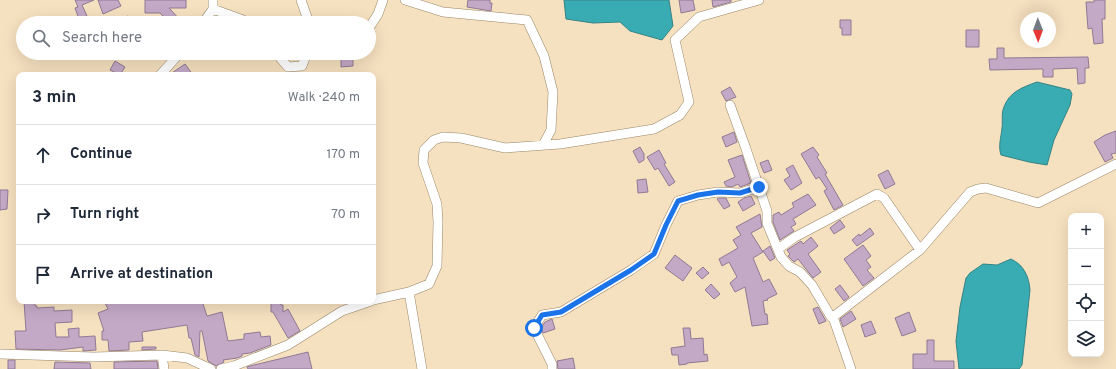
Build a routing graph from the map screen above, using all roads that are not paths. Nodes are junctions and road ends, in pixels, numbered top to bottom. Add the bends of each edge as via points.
1 (301, 0) edge
2 (384, 0) edge
3 (405, 0) edge
4 (757, 0) edge
5 (213, 4) edge
6 (207, 16) edge
7 (236, 16) edge
8 (307, 16) edge
9 (376, 17) edge
10 (174, 60) edge
11 (282, 60) edge
12 (304, 60) edge
13 (163, 72) edge
14 (730, 105) dead end
15 (543, 145) junction
16 (1116, 164) edge
17 (759, 187) junction
18 (778, 249) junction
19 (920, 250) junction
20 (409, 292) junction
21 (376, 300) edge
22 (363, 304) edge
23 (833, 318) junction
24 (0, 354) edge
25 (162, 355) junction
26 (164, 369) edge
27 (211, 369) edge
28 (221, 369) edge
29 (422, 369) edge
30 (552, 369) edge
31 (851, 369) edge

1 - 8 street
2 - 9 street
3 - 15 street via 443,12 527,20 544,56 553,92 551,130
4 - 15 street via 699,17 676,40 689,102 680,115 654,129
5 - 6 street
5 - 7 street
10 - 13 street
11 - 12 street via 288,67 302,66
14 - 17 street
15 - 20 street via 505,148 461,138 443,137 434,140 424,150 423,164 437,204 437,266 429,284
16 - 19 street via 1038,203 986,188 970,192
17 - 18 street via 767,223
17 - 30 street via 740,193 718,192 678,201 654,254 561,312 542,315 534,328 552,364
18 - 19 street via 795,237 877,194 884,198
18 - 23 street via 788,266 800,272 812,285
19 - 23 street
20 - 21 street
20 - 29 street
22 - 28 street via 342,311 288,345
23 - 31 street
24 - 25 street via 94,357
25 - 26 street
25 - 27 street via 187,358

